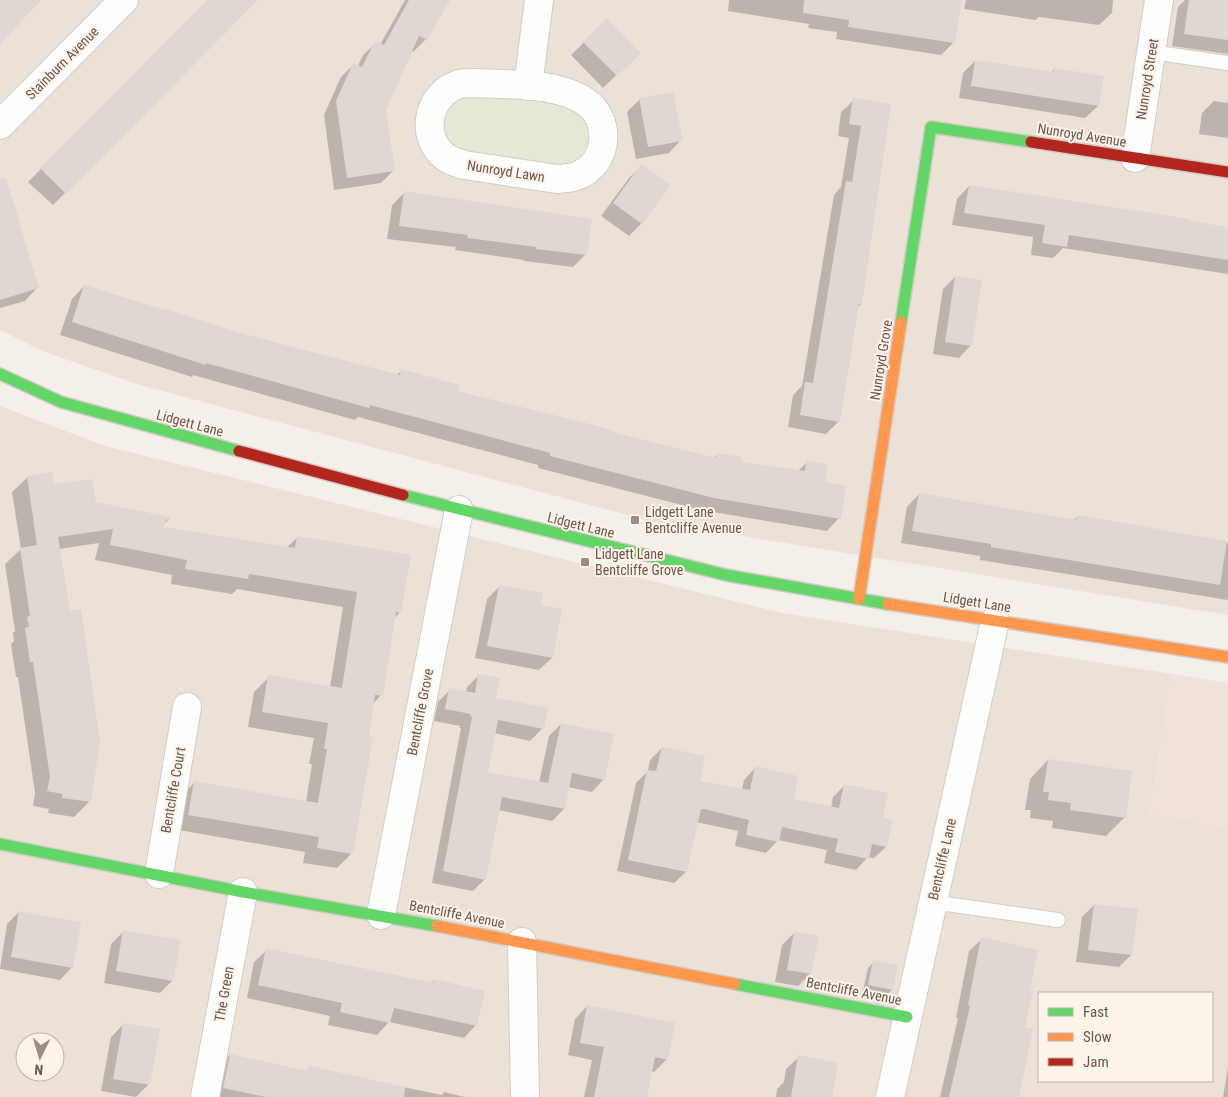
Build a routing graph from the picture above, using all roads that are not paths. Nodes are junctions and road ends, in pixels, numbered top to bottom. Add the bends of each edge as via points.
1 (124, 0) edge
2 (539, 0) edge
3 (1159, 0) edge
4 (1151, 52) junction
5 (1228, 63) edge
6 (528, 86) junction
7 (0, 125) edge
8 (932, 127) joint
9 (1135, 158) junction
10 (1228, 172) edge
11 (0, 374) edge
12 (458, 510) junction
13 (859, 598) junction
14 (995, 621) junction
15 (1228, 657) edge
16 (187, 706) dead end
17 (0, 844) edge
18 (159, 874) junction
19 (243, 892) junction
20 (932, 902) junction
21 (381, 915) junction
22 (1058, 920) dead end
23 (522, 942) junction
24 (907, 1017) junction
25 (205, 1097) edge
26 (525, 1097) edge
27 (890, 1097) edge

1 - 7 street, Stainburn Avenue
2 - 6 street
3 - 4 street, Nunroyd Street
4 - 5 lane
4 - 9 street, Nunroyd Street
6 - 6 street, Nunroyd Lawn via 553,88 575,96 597,112 604,138 601,152 584,172 558,179 464,165 451,161 432,140 431,112 437,99 448,90 460,84 475,83
8 - 9 street, Nunroyd Avenue
8 - 13 street, Nunroyd Grove
9 - 10 street, Nunroyd Avenue
11 - 12 street, Lidgett Lane via 62,402
12 - 13 street, Lidgett Lane via 726,575
12 - 21 street, Bentcliffe Grove
13 - 14 street, Lidgett Lane
14 - 15 street, Lidgett Lane
14 - 20 street, Bentcliffe Lane
16 - 18 street, Bentcliffe Court
17 - 18 street, Bentcliffe Avenue
18 - 19 street, Bentcliffe Avenue
19 - 21 street, Bentcliffe Avenue
19 - 25 street, The Green
20 - 22 lane
20 - 24 street, Bentcliffe Lane
21 - 23 street, Bentcliffe Avenue
23 - 24 street, Bentcliffe Avenue
23 - 26 street
24 - 27 street, Bentcliffe Lane

